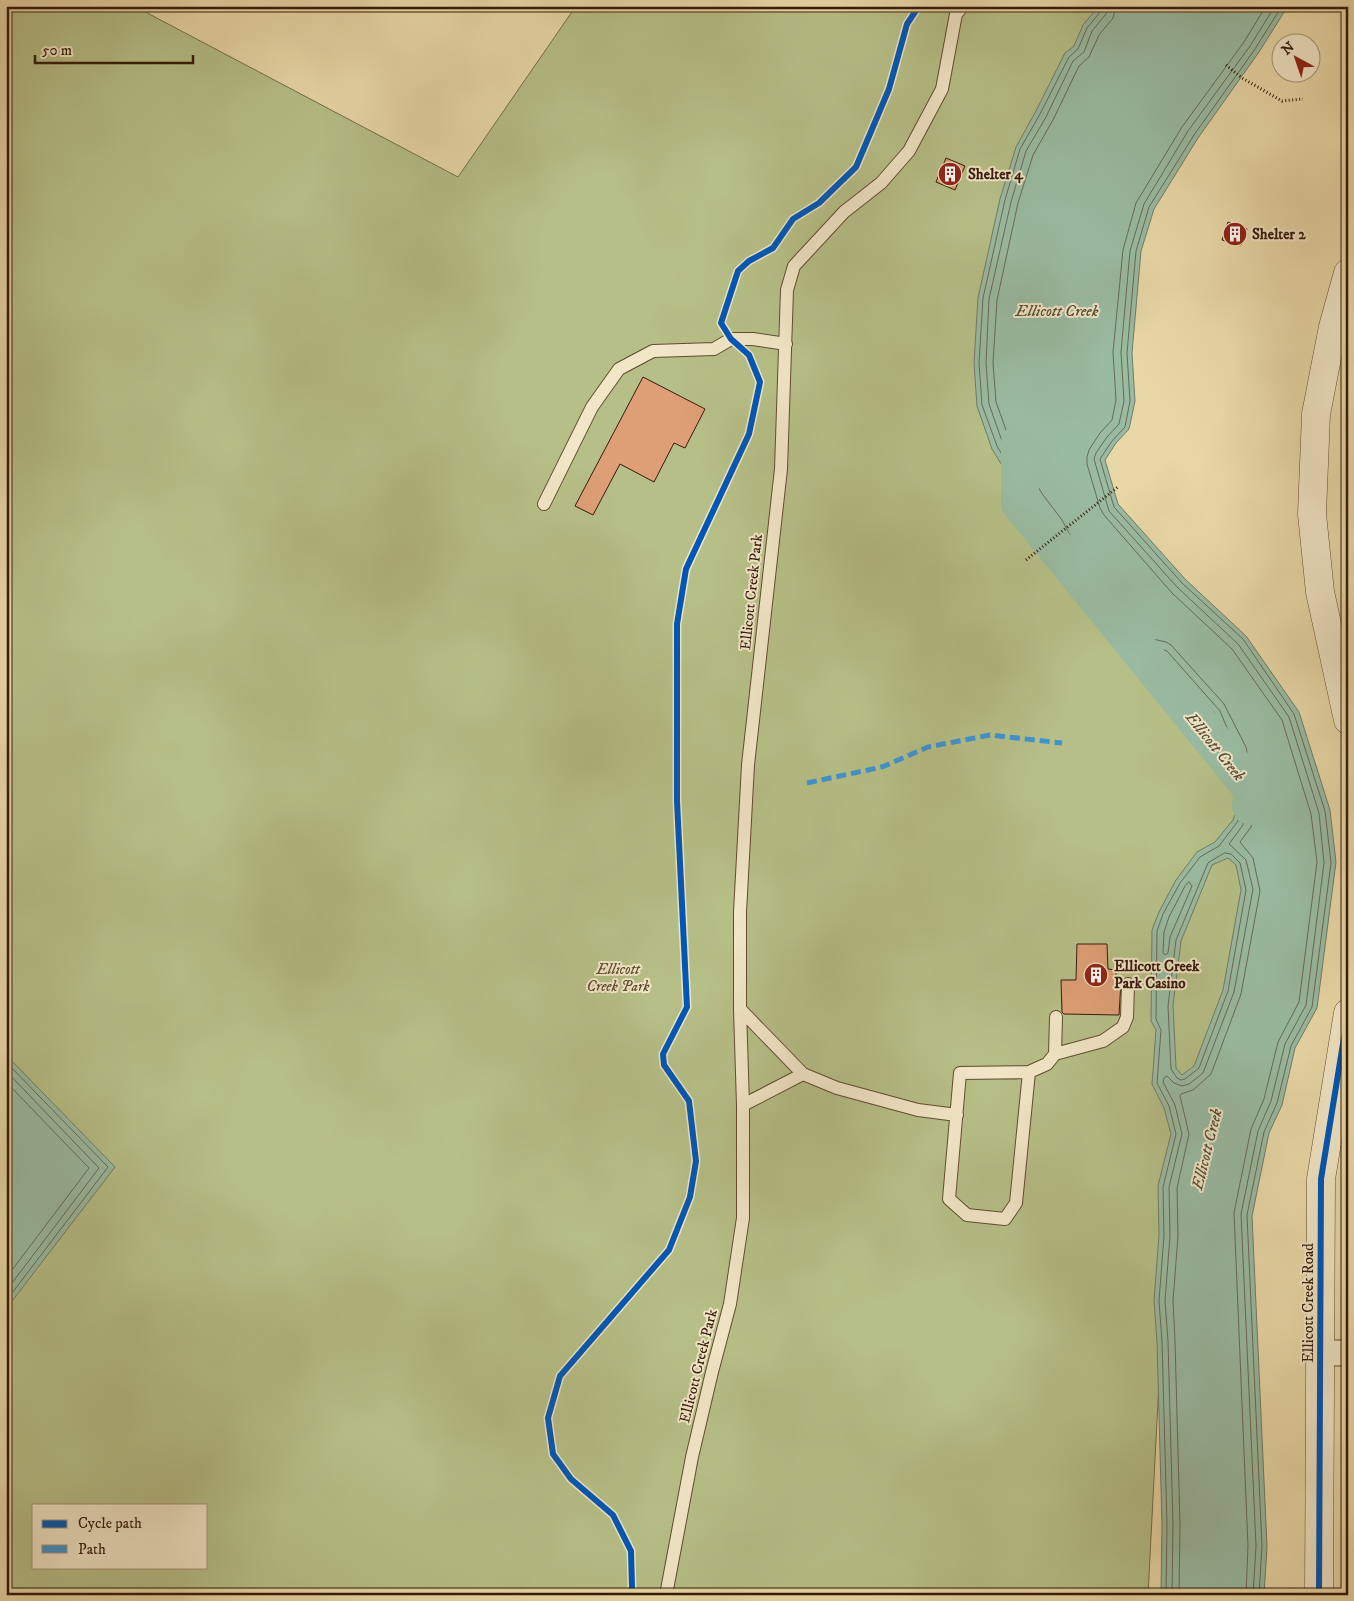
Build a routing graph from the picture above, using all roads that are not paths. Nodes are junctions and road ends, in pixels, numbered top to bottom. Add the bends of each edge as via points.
1 (963, 6) edge
2 (1348, 273) edge
3 (786, 344) junction
4 (544, 504) dead end
5 (1340, 651) edge
6 (1348, 720) edge
7 (1128, 984) dead end
8 (740, 1009) junction
9 (1348, 1013) edge
10 (1056, 1018) dead end
11 (1055, 1054) junction
12 (1029, 1072) junction
13 (803, 1074) junction
14 (743, 1105) junction
15 (957, 1114) junction
16 (1320, 1353) junction
17 (1348, 1353) edge
18 (666, 1595) edge
19 (1319, 1595) edge

1 - 3 lane, Ellicott Creek Park via 956,14 942,89 909,151 881,184 844,212 794,266 787,290
2 - 5 street via 1333,327 1316,414 1313,463 1312,514 1320,592
3 - 4 lane via 731,339 714,349 653,351 618,369 592,407
3 - 8 lane, Ellicott Creek Park via 781,469 748,765 740,912
5 - 6 street
7 - 11 lane via 1127,1017 1123,1027 1103,1041
8 - 13 lane
8 - 14 lane, Ellicott Creek Park
9 - 16 street, Ellicott Creek Road via 1321,1180
10 - 11 lane
11 - 12 lane via 1047,1064
12 - 15 lane via 960,1073
12 - 15 lane via 1016,1203 1005,1218 967,1215 949,1199
13 - 14 lane
13 - 15 lane via 838,1088 918,1110
14 - 18 lane, Ellicott Creek Park via 743,1218 730,1304 692,1457
16 - 17 street
16 - 19 street, Ellicott Creek Road

